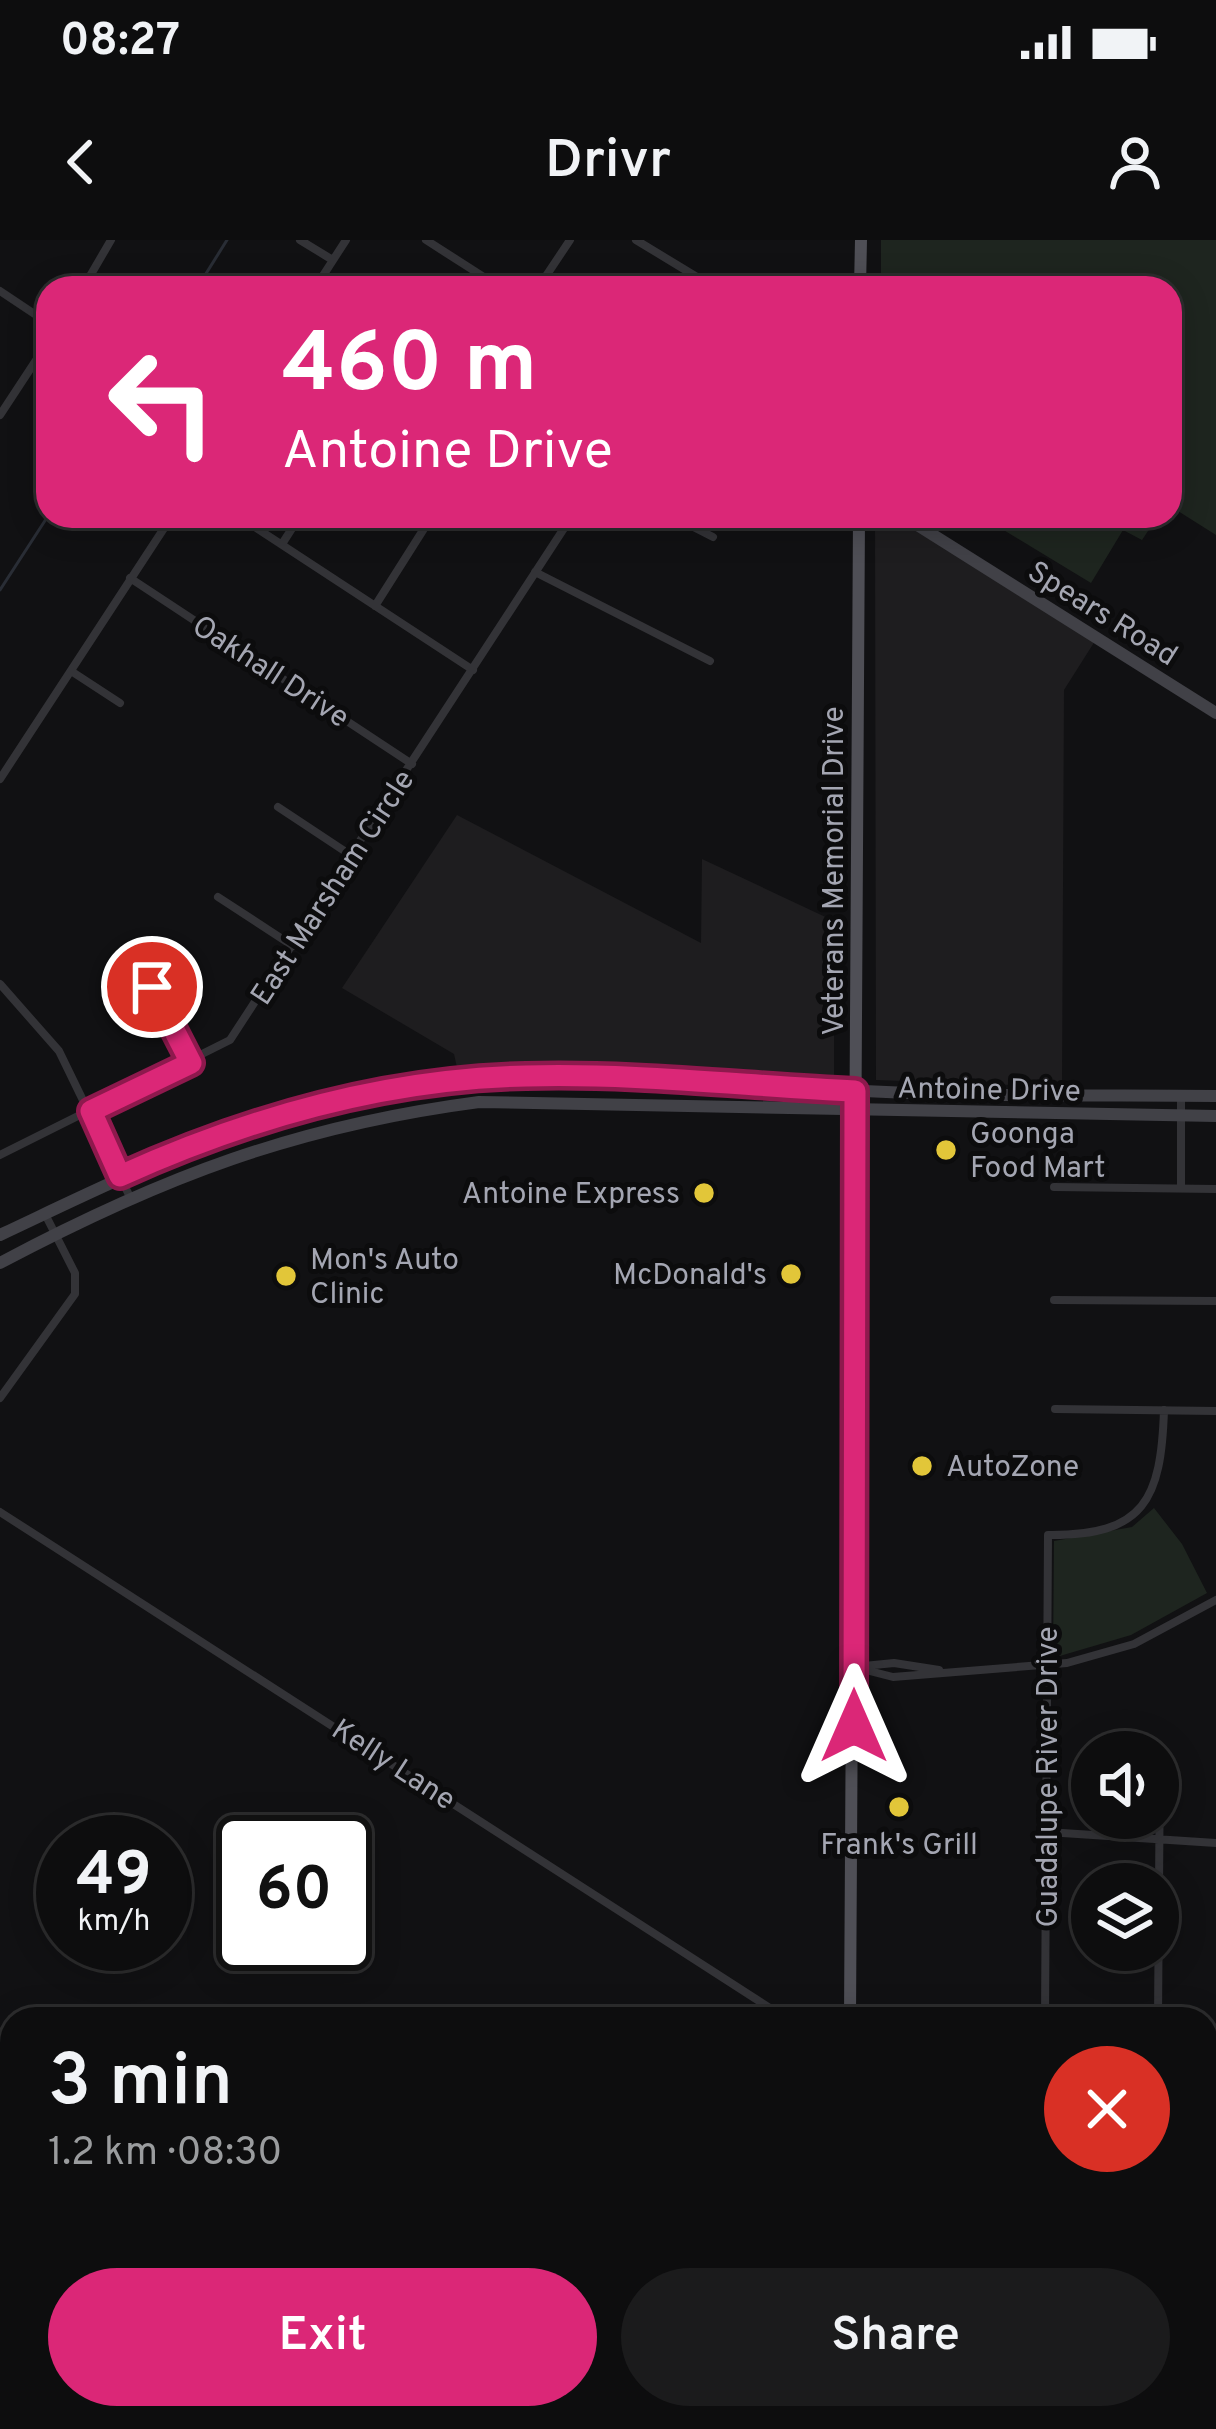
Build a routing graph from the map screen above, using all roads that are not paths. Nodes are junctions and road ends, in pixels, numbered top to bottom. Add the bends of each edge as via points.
1 (111, 240) edge
2 (300, 240) edge
3 (346, 240) edge
4 (426, 240) edge
5 (570, 240) edge
6 (636, 240) edge
7 (861, 240) edge
8 (331, 259) junction
9 (90, 276) edge
10 (322, 276) edge
11 (482, 276) edge
12 (546, 276) edge
13 (695, 276) edge
14 (860, 276) edge
15 (0, 292) edge
16 (36, 315) edge
17 (36, 360) edge
18 (0, 415) edge
19 (164, 528) edge
20 (256, 528) edge
21 (292, 528) edge
22 (424, 528) edge
23 (564, 528) edge
24 (695, 528) edge
25 (859, 528) edge
26 (922, 528) edge
27 (712, 537) dead end
28 (281, 544) junction
29 (535, 572) junction
30 (130, 578) junction
31 (375, 606) junction
32 (710, 661) dead end
33 (473, 670) junction
34 (71, 671) junction
35 (120, 703) dead end
36 (1216, 713) edge
37 (412, 764) junction
38 (0, 779) edge
39 (278, 807) dead end
40 (352, 856) junction
41 (218, 897) dead end
42 (293, 946) junction
43 (0, 984) edge
44 (152, 987) dead end
45 (191, 1063) junction
46 (855, 1091) junction
47 (1181, 1094) junction
48 (1216, 1096) edge
49 (1052, 1097) junction
50 (91, 1111) junction
51 (855, 1111) junction
52 (1052, 1114) junction
53 (1181, 1116) junction
54 (1216, 1116) edge
55 (0, 1155) edge
56 (120, 1176) junction
57 (1054, 1187) dead end
58 (1181, 1188) junction
59 (1216, 1189) edge
60 (130, 1197) junction
61 (45, 1214) junction
62 (56, 1233) junction
63 (0, 1235) edge
64 (0, 1263) edge
65 (1054, 1300) dead end
66 (1216, 1301) edge
67 (0, 1398) edge
68 (1055, 1409) dead end
69 (1164, 1410) junction
70 (1216, 1411) edge
71 (0, 1511) edge
72 (1216, 1600) edge
73 (1048, 1666) junction
74 (854, 1667) junction
75 (1046, 1832) junction
76 (1159, 1839) edge
77 (1159, 1843) junction
78 (1216, 1843) edge
79 (768, 2007) edge
80 (850, 2007) edge
81 (1045, 2007) edge
82 (1158, 2007) edge

1 - 9 street
2 - 8 street
3 - 8 street
4 - 11 street
5 - 12 street
6 - 13 street
7 - 14 main road
8 - 10 street
15 - 16 street
17 - 18 street
19 - 30 street
20 - 28 street
21 - 28 street
22 - 31 street
23 - 29 street, East Marsham Circle
24 - 27 street
25 - 46 main road, Veterans Memorial Drive
26 - 36 main road, Spears Road
28 - 31 street
29 - 32 street
29 - 33 street, East Marsham Circle
30 - 34 street
30 - 37 street, Oakhall Drive
31 - 33 street
33 - 37 street, East Marsham Circle
34 - 35 street
34 - 38 street
37 - 40 street, East Marsham Circle
39 - 40 street
40 - 42 street, East Marsham Circle
41 - 42 street
42 - 45 street, East Marsham Circle via 230,1040
43 - 50 street via 45,1031
44 - 45 street
45 - 50 street, East Marsham Circle
46 - 49 main road, Antoine Drive
46 - 51 main road, Veterans Memorial Drive
46 - 56 main road, Antoine Drive via 568,1076 440,1082 241,1127
47 - 48 main road, Antoine Drive
47 - 49 main road, Antoine Drive
47 - 53 street
49 - 52 main road
50 - 55 street, East Marsham Circle
50 - 56 street
51 - 52 main road, Antoine Drive
51 - 60 main road, Antoine Drive via 478,1102 289,1137
51 - 74 main road, Veterans Memorial Drive
52 - 53 main road, Antoine Drive
53 - 54 main road, Antoine Drive
53 - 58 street
56 - 60 street
56 - 61 main road, Antoine Drive
57 - 58 street
58 - 59 street
60 - 62 main road, Antoine Drive
61 - 62 street
61 - 63 main road, Antoine Drive
62 - 64 main road, Antoine Drive
62 - 67 street via 75,1273 75,1294
65 - 66 street
68 - 69 street
69 - 70 street
69 - 73 street, Guadalupe River Drive via 1160,1471 1146,1502 1112,1529 1048,1535
71 - 79 street, Kelly Lane
72 - 73 street via 1134,1644
73 - 74 street
73 - 75 street, Guadalupe River Drive
74 - 80 main road, Veterans Memorial Drive
75 - 77 street
75 - 81 street, Guadalupe River Drive
76 - 77 street
77 - 78 street
77 - 82 street

